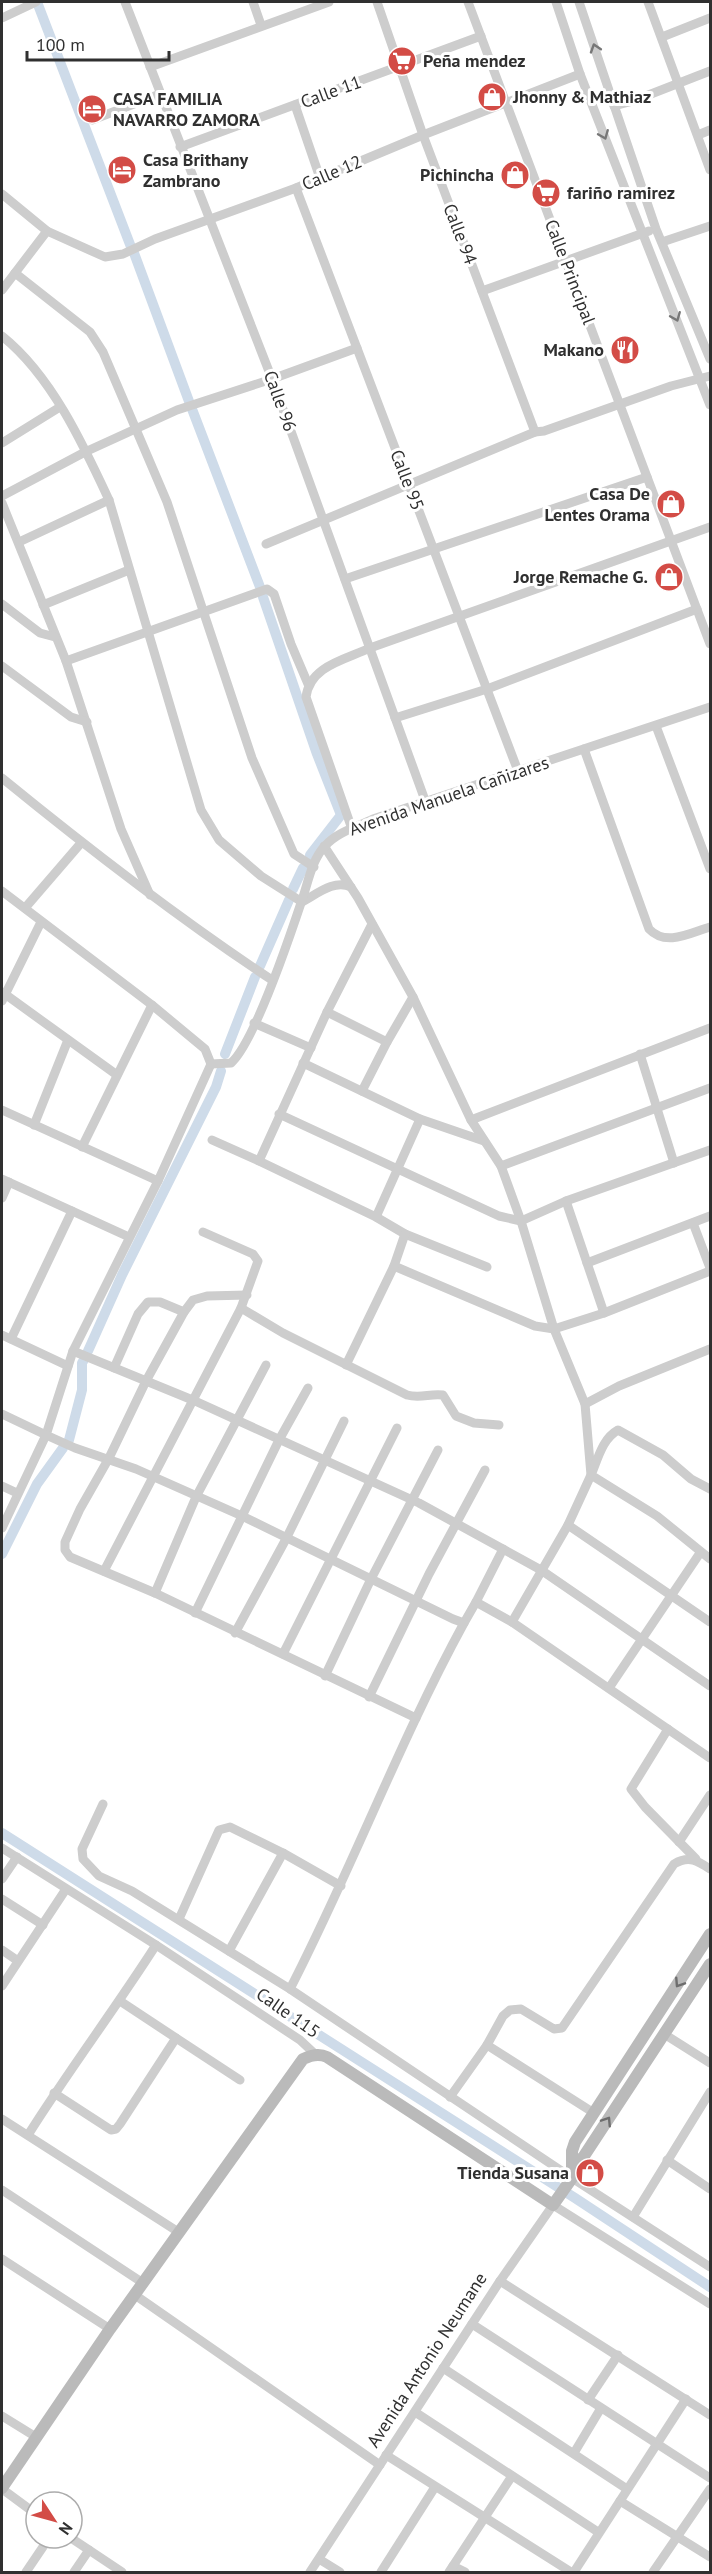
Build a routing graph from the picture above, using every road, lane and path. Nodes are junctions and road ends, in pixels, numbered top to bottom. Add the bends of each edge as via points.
1 (36, 2) edge
2 (125, 2) edge
3 (253, 2) edge
4 (329, 2) edge
5 (377, 2) edge
6 (468, 2) edge
7 (556, 2) edge
8 (579, 2) edge
9 (648, 2) edge
10 (2, 18) edge
11 (711, 18) edge
12 (261, 25) junction
13 (481, 36) junction
14 (662, 37) junction
15 (150, 67) junction
16 (399, 67) junction
17 (711, 71) edge
18 (580, 74) junction
19 (679, 82) junction
20 (160, 94) junction
21 (506, 103) junction
22 (295, 105) junction
23 (614, 106) junction
24 (92, 120) dead end
25 (711, 130) edge
26 (423, 135) junction
27 (698, 135) junction
28 (180, 147) junction
29 (711, 170) edge
30 (320, 178) junction
31 (296, 188) junction
32 (2, 194) edge
33 (210, 218) junction
34 (711, 226) edge
35 (656, 229) junction
36 (47, 231) junction
37 (643, 233) junction
38 (662, 242) junction
39 (566, 261) junction
40 (15, 273) junction
41 (2, 290) edge
42 (482, 291) junction
43 (2, 336) edge
44 (357, 348) junction
45 (711, 358) edge
46 (705, 376) edge
47 (272, 379) junction
48 (620, 403) junction
49 (711, 405) edge
50 (60, 407) junction
51 (136, 430) junction
52 (535, 432) junction
53 (2, 443) edge
54 (85, 452) junction
55 (647, 477) junction
56 (408, 486) junction
57 (2, 496) edge
58 (109, 500) junction
59 (2, 502) edge
60 (323, 519) junction
61 (711, 527) edge
62 (19, 542) junction
63 (672, 542) junction
64 (266, 544) dead end
65 (436, 550) junction
66 (129, 570) junction
67 (345, 579) junction
68 (2, 604) edge
69 (43, 605) junction
70 (697, 609) junction
71 (205, 612) junction
72 (459, 615) junction
73 (147, 632) junction
74 (55, 637) junction
75 (711, 644) edge
76 (370, 648) junction
77 (66, 661) junction
78 (2, 666) edge
79 (308, 684) junction
80 (488, 689) junction
81 (711, 707) edge
82 (395, 718) junction
83 (87, 722) junction
84 (656, 726) junction
85 (584, 749) junction
86 (518, 771) junction
87 (2, 778) edge
88 (426, 803) junction
89 (352, 829) junction
90 (81, 843) junction
91 (324, 846) junction
92 (314, 867) junction
93 (711, 869) edge
94 (351, 887) junction
95 (2, 891) edge
96 (150, 895) junction
97 (302, 902) junction
98 (25, 908) junction
99 (41, 922) junction
100 (372, 924) junction
101 (711, 927) edge
102 (272, 980) junction
103 (2, 995) edge
104 (413, 997) junction
105 (152, 1005) junction
106 (327, 1012) junction
107 (254, 1023) junction
108 (711, 1028) edge
109 (68, 1040) junction
110 (387, 1042) junction
111 (311, 1048) junction
112 (640, 1054) junction
113 (303, 1063) junction
114 (215, 1064) junction
115 (117, 1075) junction
116 (711, 1088) edge
117 (362, 1091) junction
118 (658, 1108) junction
119 (2, 1110) edge
120 (279, 1114) junction
121 (420, 1119) junction
122 (471, 1120) junction
123 (34, 1125) junction
124 (212, 1140) dead end
125 (484, 1142) junction
126 (82, 1147) junction
127 (711, 1150) edge
128 (259, 1161) junction
129 (674, 1162) junction
130 (501, 1166) junction
131 (399, 1170) junction
132 (5, 1180) edge
133 (158, 1181) junction
134 (2, 1198) edge
135 (566, 1201) junction
136 (72, 1211) junction
137 (711, 1216) edge
138 (376, 1217) junction
139 (521, 1221) junction
140 (693, 1223) junction
141 (203, 1232) dead end
142 (405, 1234) junction
143 (129, 1237) junction
144 (587, 1263) junction
145 (394, 1266) junction
146 (487, 1267) dead end
147 (711, 1270) edge
148 (247, 1295) junction
149 (241, 1308) junction
150 (184, 1312) junction
151 (604, 1313) junction
152 (554, 1329) junction
153 (2, 1335) edge
154 (11, 1339) junction
155 (711, 1349) edge
156 (73, 1351) junction
157 (266, 1365) dead end
158 (346, 1365) junction
159 (68, 1366) junction
160 (114, 1368) junction
161 (146, 1381) junction
162 (308, 1388) dead end
163 (195, 1401) junction
164 (585, 1404) junction
165 (2, 1414) edge
166 (235, 1420) junction
167 (344, 1421) dead end
168 (499, 1425) dead end
169 (397, 1428) dead end
170 (45, 1434) junction
171 (279, 1440) junction
172 (438, 1450) dead end
173 (109, 1458) junction
174 (323, 1460) junction
175 (485, 1470) dead end
176 (591, 1475) junction
177 (153, 1477) junction
178 (369, 1480) junction
179 (2, 1486) edge
180 (711, 1489) edge
181 (17, 1493) junction
182 (196, 1497) junction
183 (413, 1500) junction
184 (242, 1516) junction
185 (456, 1523) junction
186 (568, 1525) junction
187 (2, 1528) edge
188 (286, 1539) junction
189 (503, 1549) junction
190 (700, 1553) junction
191 (711, 1559) edge
192 (330, 1560) junction
193 (541, 1570) junction
194 (104, 1571) junction
195 (371, 1579) junction
196 (155, 1593) junction
197 (671, 1596) junction
198 (415, 1602) junction
199 (476, 1602) junction
200 (195, 1612) junction
201 (512, 1622) junction
202 (711, 1622) edge
203 (464, 1623) junction
204 (235, 1633) junction
205 (640, 1638) junction
206 (283, 1654) junction
207 (325, 1676) junction
208 (711, 1686) edge
209 (609, 1688) junction
210 (369, 1697) junction
211 (416, 1718) junction
212 (668, 1729) junction
213 (711, 1758) edge
214 (711, 1795) edge
215 (103, 1804) dead end
216 (680, 1842) junction
217 (2, 1848) edge
218 (283, 1853) junction
219 (17, 1857) junction
220 (696, 1859) junction
221 (711, 1869) edge
222 (2, 1879) edge
223 (341, 1886) junction
224 (66, 1889) junction
225 (2, 1899) edge
226 (179, 1919) junction
227 (43, 1925) junction
228 (711, 1934) edge
229 (156, 1945) junction
230 (2, 1950) edge
231 (229, 1951) junction
232 (18, 1961) junction
233 (711, 1964) edge
234 (2, 1986) edge
235 (290, 1989) junction
236 (120, 2001) junction
237 (664, 2034) junction
238 (176, 2038) junction
239 (487, 2045) junction
240 (316, 2055) junction
241 (711, 2063) edge
242 (240, 2080) dead end
243 (711, 2092) edge
244 (54, 2093) junction
245 (450, 2097) junction
246 (594, 2114) junction
247 (2, 2119) edge
248 (28, 2135) junction
249 (667, 2160) junction
250 (571, 2176) junction
251 (711, 2188) edge
252 (2, 2190) edge
253 (554, 2203) junction
254 (633, 2217) junction
255 (180, 2233) junction
256 (2, 2259) edge
257 (711, 2267) edge
258 (500, 2281) junction
259 (143, 2283) junction
260 (135, 2295) junction
261 (711, 2304) edge
262 (472, 2324) junction
263 (110, 2329) junction
264 (618, 2355) junction
265 (443, 2368) junction
266 (686, 2399) junction
267 (588, 2400) junction
268 (601, 2408) junction
269 (414, 2412) junction
270 (711, 2415) edge
271 (2, 2416) edge
272 (36, 2437) junction
273 (656, 2442) junction
274 (574, 2453) junction
275 (386, 2455) junction
276 (380, 2464) junction
277 (512, 2476) junction
278 (711, 2478) edge
279 (435, 2487) junction
280 (2, 2488) edge
281 (627, 2489) junction
282 (711, 2489) edge
283 (620, 2501) junction
284 (24, 2505) edge
285 (483, 2518) junction
286 (598, 2532) junction
287 (679, 2536) junction
288 (84, 2547) edge
289 (41, 2550) edge
290 (89, 2550) junction
291 (711, 2557) edge
292 (319, 2559) junction
293 (451, 2569) edge
294 (26, 2572) edge
295 (74, 2572) edge
296 (122, 2572) edge
297 (310, 2572) edge
298 (340, 2572) edge
299 (381, 2572) edge
300 (465, 2572) edge
301 (572, 2572) edge
302 (652, 2572) edge

1 - 10 street
2 - 15 street, Calle 96
3 - 12 street
4 - 12 street
5 - 16 street, Calle 94
6 - 13 street, Calle Principal
7 - 18 street
23 -> 8 street
9 - 14 street
11 - 14 street
12 - 15 street
13 - 16 street, Calle 11
13 - 21 street, Calle Principal
14 - 19 street
15 - 20 street, Calle 96
16 - 22 street, Calle 11
16 - 26 street, Calle 94
17 - 19 street
18 - 21 street, Calle 12
18 -> 37 street
19 - 23 street
19 - 27 street
20 - 24 street
20 - 28 street, Calle 96
21 - 26 street, Calle 12
21 - 39 street, Calle Principal
22 - 28 street, Calle 11
22 - 30 street
23 - 35 street
25 - 27 street
26 - 30 street, Calle 12
26 - 42 street, Calle 94
27 - 29 street
28 - 33 street, Calle 96
30 - 31 street, Calle 12
31 - 33 street, Calle 12
31 - 44 street, Calle 95
32 - 36 street, Calle 12
33 - 36 street, Calle 12 via 123,254 105,257
33 - 47 street, Calle 96
34 - 38 street
35 - 37 street
35 - 38 street
36 - 40 street
37 - 39 street
37 -> 46 street
38 - 45 street
39 - 42 street
39 - 48 street, Calle Principal
40 - 41 street
40 - 51 street via 90,332 103,352
42 - 52 street, Calle 94
43 - 50 street via 19,350
44 - 47 street
44 - 56 street, Calle 95
46 - 48 street
46 - 49 street
47 - 51 street via 177,410
47 - 60 street, Calle 96
48 - 52 street
48 - 55 street, Calle Principal
50 - 53 street
50 - 54 street
51 - 54 street
51 - 71 street via 167,502
52 - 56 street
54 - 57 street
54 - 58 street
55 - 63 street, Calle Principal
55 - 65 street
56 - 60 street
56 - 65 street, Calle 95
58 - 62 street
58 - 66 street
59 - 62 street
60 - 64 street
60 - 67 street, Calle 96
61 - 63 street
62 - 69 street
63 - 70 street, Calle Principal
63 - 72 street
65 - 67 street
65 - 72 street, Calle 95
66 - 69 street
66 - 73 street
67 - 76 street, Calle 96
68 - 74 street via 40,633
69 - 74 street
70 - 75 street, Calle Principal
70 - 80 street
71 - 73 street
71 - 79 street via 267,589 271,591
71 - 92 street via 252,758 278,821 294,854
72 - 76 street
72 - 80 street, Calle 95
73 - 77 street
73 - 97 street via 201,810 219,840 261,876
74 - 77 street
76 - 79 street via 317,672
76 - 82 street, Calle 96
77 - 83 street
78 - 83 street via 71,717
79 - 89 street via 306,697
80 - 82 street
80 - 86 street, Calle 95
81 - 84 street, Avenida Manuela Cañizares
82 - 88 street, Calle 96
83 - 96 street via 121,829
84 - 85 street, Avenida Manuela Cañizares
84 - 93 street
85 - 86 street, Avenida Manuela Cañizares
85 - 101 street via 649,929 665,940
86 - 88 street, Avenida Manuela Cañizares
87 - 90 street
88 - 89 street, Avenida Manuela Cañizares
89 - 91 street, Avenida Manuela Cañizares
90 - 96 street
90 - 98 street
91 - 92 street
91 - 94 street
92 - 97 street
94 - 97 street via 344,883 335,885
94 - 100 street
95 - 98 street
96 - 102 street
97 - 102 street
98 - 99 street
99 - 103 street
99 - 105 street
100 - 104 street
100 - 106 street
102 - 107 street
103 - 109 street
104 - 110 street
104 - 122 street
105 - 114 street via 205,1049
105 - 115 street
106 - 110 street
106 - 111 street
107 - 111 street
107 - 114 street via 235,1060
108 - 112 street
109 - 115 street
109 - 123 street
110 - 117 street
111 - 113 street
112 - 118 street
112 - 122 street
113 - 117 street
113 - 120 street
114 - 133 street
115 - 126 street
116 - 118 street
117 - 121 street
118 - 129 street
118 - 130 street
119 - 123 street
120 - 128 street
120 - 131 street
121 - 125 street
121 - 131 street
122 - 125 street
123 - 126 street
124 - 128 street
125 - 130 street
126 - 133 street
127 - 129 street
128 - 138 street
129 - 135 street
130 - 139 street
131 - 138 street
131 - 139 street via 499,1216
132 - 134 street
132 - 136 street
133 - 143 street
135 - 139 street
135 - 144 street
136 - 143 street
136 - 154 street
137 - 140 street
138 - 142 street
139 - 152 street
140 - 144 street
140 - 147 street
141 - 148 street via 253,1254 258,1261
142 - 145 street
142 - 146 street
143 - 156 street
144 - 151 street
145 - 152 street via 535,1326
145 - 158 street
147 - 151 street
148 - 149 street
148 - 150 street via 207,1296 193,1300
149 - 158 street
149 - 163 street
150 - 160 street via 160,1302 148,1302 138,1314
150 - 161 street
151 - 152 street
152 - 164 street
153 - 154 street
154 - 159 street
155 - 164 street
156 - 159 street
156 - 160 street
157 - 166 street
158 - 168 street via 407,1395 443,1395 456,1416 474,1423
159 - 170 street
160 - 161 street
161 - 163 street
161 - 173 street
162 - 171 street
163 - 166 street
163 - 177 street
164 - 176 street
165 - 170 street
166 - 171 street
166 - 182 street
167 - 174 street
169 - 178 street
170 - 173 street
170 - 181 street
171 - 174 street
171 - 184 street
172 - 183 street
173 - 177 street
173 - 194 street via 64,1546 70,1557
174 - 178 street
174 - 188 street
175 - 185 street
176 - 180 street via 603,1446 618,1430
176 - 186 street
176 - 190 street via 657,1516
177 - 182 street
177 - 194 street
178 - 183 street
178 - 192 street
179 - 181 street
181 - 187 street
182 - 184 street
182 - 196 street
183 - 185 street
183 - 195 street
184 - 188 street
184 - 200 street
185 - 189 street
185 - 198 street
186 - 193 street
186 - 197 street
188 - 192 street
188 - 204 street
189 - 193 street
189 - 199 street
190 - 191 street
190 - 197 street
192 - 195 street
192 - 206 street
193 - 201 street
193 - 205 street
194 - 196 street
195 - 198 street
195 - 207 street
196 - 200 street
197 - 202 street
197 - 205 street
198 - 203 street
198 - 210 street
199 - 201 street
199 - 203 street
200 - 204 street
201 - 209 street
203 - 211 street
204 - 206 street
205 - 208 street
205 - 209 street
206 - 207 street
207 - 210 street
209 - 212 street
210 - 211 street
211 - 223 street
212 - 213 street
212 - 216 street via 631,1789
214 - 216 street
215 - 226 street via 82,1849 83,1859 99,1876
216 - 220 street
217 - 219 street, Calle 115
218 - 223 street
218 - 226 street via 230,1827 219,1830
218 - 231 street
219 - 222 street
219 - 224 street, Calle 115
220 - 221 street
220 - 239 street via 678,1862 670,1869 562,2028 554,2029 522,2009 514,2009 503,2016
223 - 235 street
224 - 227 street
224 - 229 street, Calle 115
225 - 227 street
226 - 231 street
227 - 232 street
228 -> 246 street, Avenida Antonio Neumane
229 - 236 street
229 - 240 street, Calle 115 via 300,2040
230 - 232 street
231 - 235 street
232 - 234 street
233 - 237 street, Avenida Antonio Neumane
235 - 245 street
236 - 238 street
236 - 244 street
237 - 241 street
250 -> 237 street, Avenida Antonio Neumane
238 - 242 street
238 - 244 street via 116,2129 111,2130
239 - 245 street
239 - 246 street
240 - 253 street, Calle 115 via 327,2057
240 - 255 street via 303,2059
243 - 249 street
244 - 248 street
245 - 250 street
246 - 250 street, Avenida Antonio Neumane via 575,2142
247 - 248 street
248 - 255 street
249 - 251 street
249 - 254 street
250 - 253 street, Avenida Antonio Neumane
250 - 254 street
252 - 259 street
253 - 258 street, Avenida Antonio Neumane
253 - 261 street
254 - 257 street
255 - 259 street
256 - 263 street
258 - 262 street, Avenida Antonio Neumane
258 - 264 street
259 - 260 street
260 - 263 street
260 - 276 street
262 - 265 street, Avenida Antonio Neumane
262 - 267 street
263 - 272 street
264 - 266 street
264 - 267 street
265 - 269 street, Avenida Antonio Neumane
265 - 274 street
266 - 270 street
266 - 273 street
267 - 268 street
268 - 273 street
268 - 274 street
269 - 275 street, Avenida Antonio Neumane
269 - 277 street
271 - 272 street
272 - 280 street
273 - 278 street
273 - 281 street
274 - 281 street
275 - 276 street, Avenida Antonio Neumane
275 - 279 street
276 - 292 street, Avenida Antonio Neumane
277 - 285 street
277 - 286 street
279 - 285 street
279 - 299 street
280 - 284 street
281 - 283 street
282 - 287 street
283 - 286 street
283 - 287 street
285 - 293 street
285 - 301 street
286 - 301 street
287 - 291 street
287 - 302 street
288 - 290 street
289 - 294 street
290 - 295 street
290 - 296 street
292 - 297 street, Avenida Antonio Neumane
292 - 298 street
293 - 300 street

